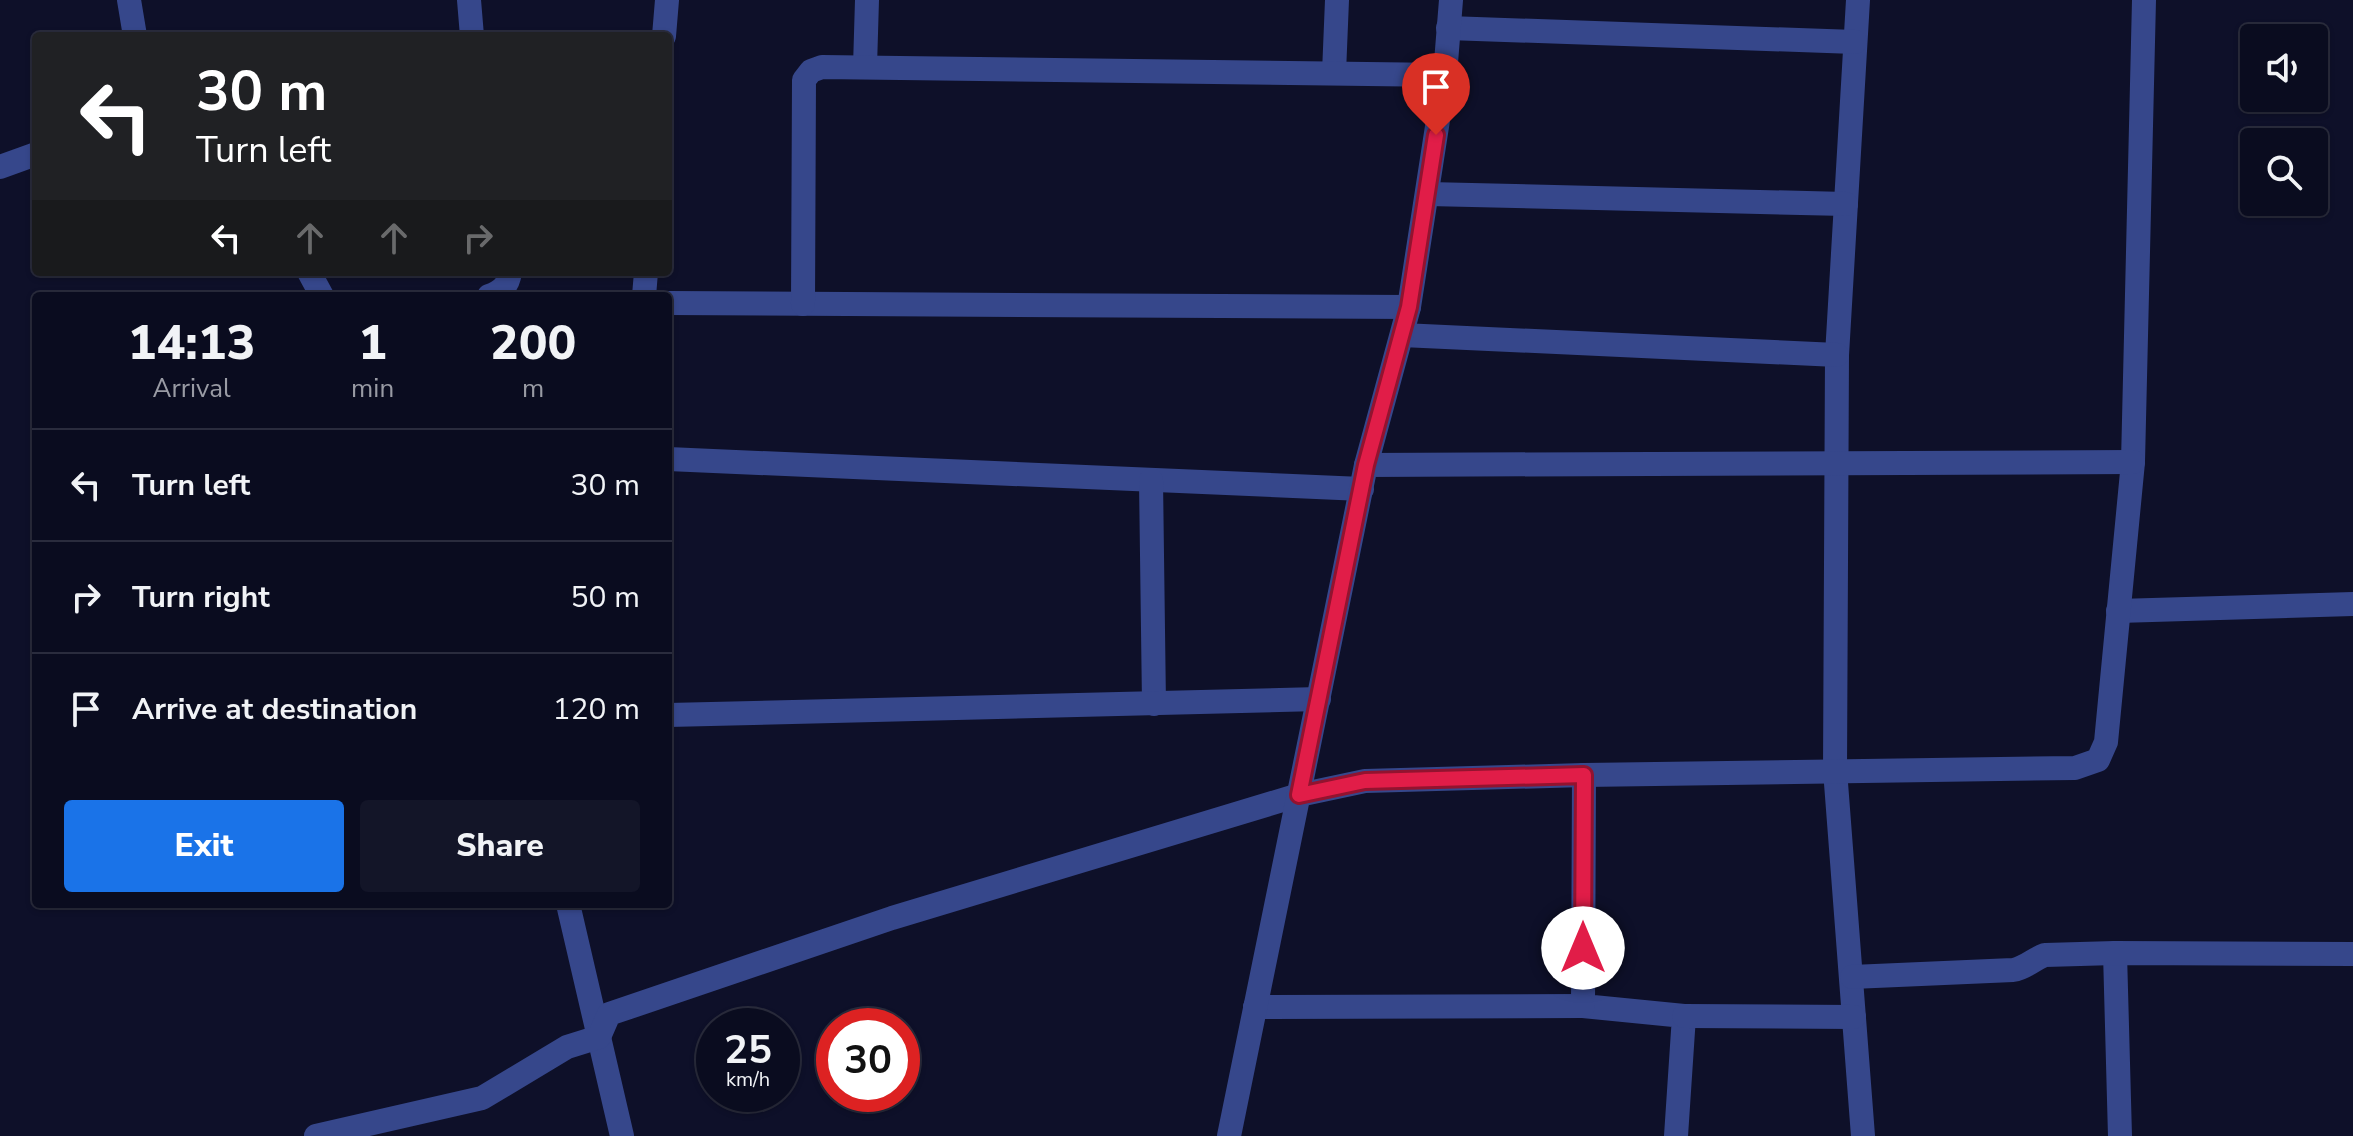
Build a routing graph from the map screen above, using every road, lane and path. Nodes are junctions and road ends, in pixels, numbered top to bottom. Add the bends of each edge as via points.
1 (129, 0) edge
2 (469, 0) edge
3 (667, 0) edge
4 (867, 0) edge
5 (1337, 0) edge
6 (1451, 0) edge
7 (1858, 0) edge
8 (2144, 0) edge
9 (1448, 28) junction
10 (134, 32) edge
11 (472, 32) edge
12 (664, 32) edge
13 (1855, 42) junction
14 (865, 67) junction
15 (1334, 73) junction
16 (1445, 75) junction
17 (32, 155) edge
18 (0, 167) edge
19 (1428, 194) junction
20 (1846, 204) junction
21 (510, 276) edge
22 (499, 292) edge
23 (672, 303) edge
24 (803, 304) junction
25 (1409, 307) junction
26 (1402, 335) junction
27 (1837, 355) junction
28 (672, 459) edge
29 (2133, 462) junction
30 (1836, 463) junction
31 (1364, 477) junction
32 (1151, 480) junction
33 (2353, 604) edge
34 (2118, 611) junction
35 (1319, 699) junction
36 (1154, 704) junction
37 (672, 715) edge
38 (1835, 770) junction
39 (1584, 775) junction
40 (1299, 795) junction
41 (567, 908) edge
42 (2115, 953) junction
43 (2353, 954) edge
44 (1852, 977) junction
45 (1583, 1006) junction
46 (1255, 1007) junction
47 (1684, 1016) junction
48 (1854, 1017) junction
49 (599, 1037) junction
50 (316, 1136) edge
51 (622, 1136) edge
52 (1229, 1136) edge
53 (1676, 1136) edge
54 (1863, 1136) edge
55 (2120, 1136) edge

1 - 10 street
2 - 11 street
3 - 12 street
4 - 14 street
5 - 15 street
6 - 9 street
7 - 13 street
8 - 29 street
9 - 13 street
9 - 16 street
13 - 20 street
14 - 15 street
14 - 24 street via 822,67 804,80
15 - 16 street
16 - 19 street
17 - 18 street
19 - 20 street
19 - 25 street
20 - 27 street
21 - 22 street
23 - 24 street
24 - 25 street
25 - 26 street
26 - 27 street
26 - 31 street
27 - 30 street
28 - 32 street
29 - 30 street
29 - 34 street
30 - 31 street
30 - 38 street
31 - 32 street
31 - 35 street
32 - 36 street
33 - 34 street
34 - 38 street via 2106,742 2098,760 2075,768
35 - 36 street
35 - 40 street
36 - 37 street
38 - 39 street
38 - 44 street
39 - 40 street via 1365,781
39 - 45 street
40 - 46 street
40 - 49 street via 892,918 609,1014
41 - 49 street
42 - 43 street
42 - 44 street via 2045,955 2013,970
42 - 55 street
44 - 48 street
45 - 46 street
45 - 47 street
46 - 52 street
47 - 48 street
47 - 53 street
48 - 54 street
49 - 50 street via 567,1047 482,1098
49 - 51 street

